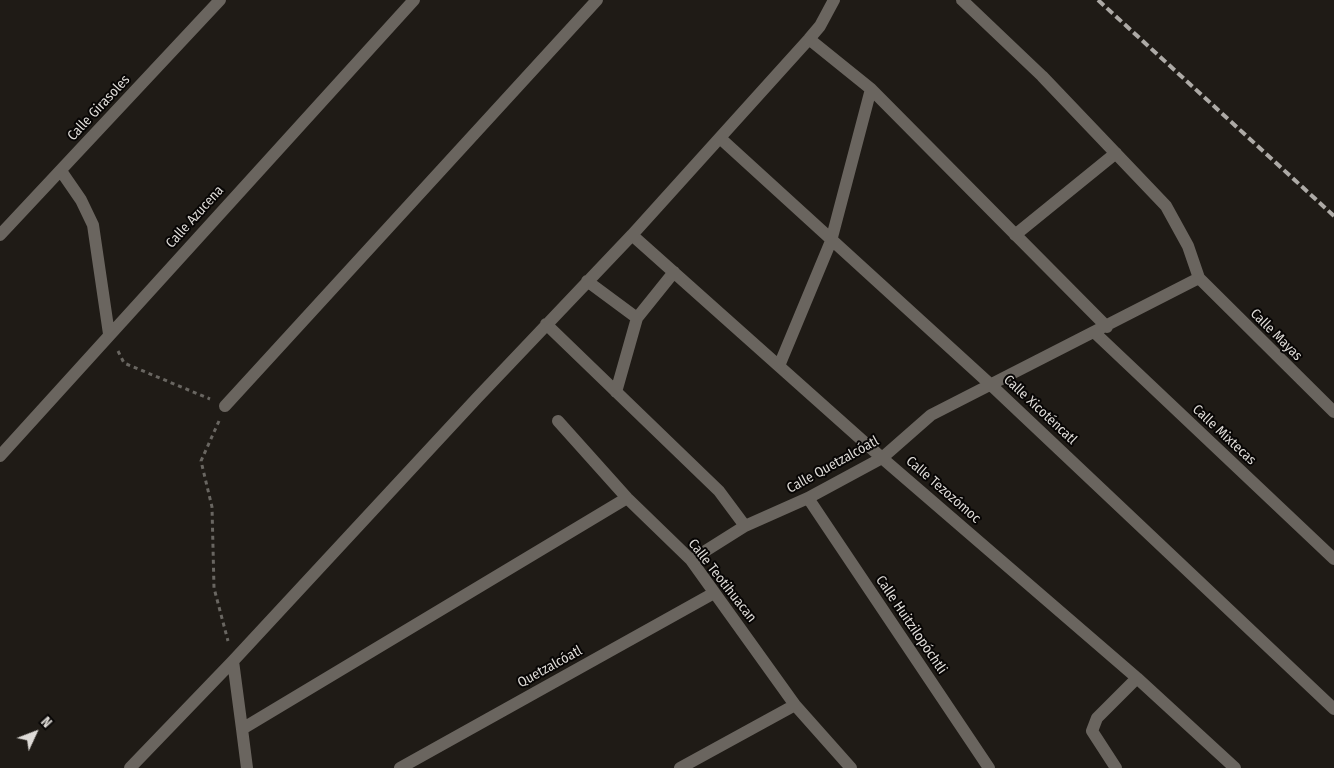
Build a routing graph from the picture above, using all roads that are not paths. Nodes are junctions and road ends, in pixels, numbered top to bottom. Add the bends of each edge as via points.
1 (220, 0) edge
2 (414, 0) edge
3 (597, 0) edge
4 (834, 0) edge
5 (968, 2) edge
6 (809, 39) junction
7 (871, 90) junction
8 (720, 138) junction
9 (1116, 153) junction
10 (61, 171) junction
11 (632, 234) junction
12 (0, 235) edge
13 (1016, 235) junction
14 (831, 241) junction
15 (674, 272) junction
16 (1198, 278) junction
17 (587, 281) junction
18 (637, 318) junction
19 (546, 324) junction
20 (1107, 327) junction
21 (1094, 332) junction
22 (109, 334) junction
23 (779, 366) junction
24 (991, 385) junction
25 (616, 392) junction
26 (225, 406) road end
27 (1334, 412) edge
28 (558, 421) dead end
29 (0, 456) edge
30 (882, 458) junction
31 (628, 498) junction
32 (808, 498) junction
33 (745, 526) junction
34 (1334, 559) edge
35 (691, 560) junction
36 (714, 593) junction
37 (233, 661) junction
38 (1137, 678) junction
39 (795, 705) junction
40 (1334, 709) edge
41 (242, 728) junction
42 (130, 768) edge
43 (247, 768) edge
44 (400, 768) edge
45 (680, 768) edge
46 (851, 768) edge
47 (989, 768) edge
48 (1116, 768) edge
49 (1235, 768) edge

1 - 10 street, Calle Girasoles
2 - 22 street, Calle Azucena
3 - 26 street
4 - 6 street
5 - 9 street
6 - 7 street
6 - 8 street
7 - 13 street
7 - 14 street
8 - 11 street
8 - 14 street, Calle Xicoténcatl
9 - 13 street
9 - 16 street via 1166,206 1188,246
10 - 12 street, Calle Girasoles
10 - 22 street via 93,225
11 - 15 street, Calle Tezozómoc
11 - 17 street
13 - 20 street
14 - 23 street
14 - 24 street, Calle Xicoténcatl
15 - 18 street
15 - 23 street, Calle Tezozómoc
16 - 20 street, Calle Quetzalcóatl
16 - 27 street, Calle Mayas
17 - 18 street
17 - 19 street
18 - 25 street
19 - 25 street
19 - 37 street
20 - 21 street, Calle Quetzalcóatl
21 - 24 street, Calle Quetzalcóatl
21 - 34 street, Calle Mixtecas
22 - 29 street, Calle Azucena
23 - 30 street, Calle Tezozómoc
24 - 30 street, Calle Quetzalcóatl via 931,415
24 - 40 street, Calle Xicoténcatl
25 - 33 street via 718,491
28 - 31 street, Calle Teotihuacan
30 - 32 street, Calle Quetzalcóatl
30 - 38 street, Calle Tezozómoc
31 - 35 street, Calle Teotihuacan
31 - 41 street
32 - 33 street, Calle Quetzalcóatl
32 - 47 street, Calle Huitzilopóchtli
33 - 35 street, Calle Quetzalcóatl
35 - 36 street, Calle Teotihuacan
36 - 39 street, Calle Teotihuacan
36 - 44 street, Quetzalcóatl
37 - 41 street
37 - 42 street
38 - 48 street via 1097,718 1092,731
38 - 49 street, Calle Tezozómoc
39 - 45 street
39 - 46 street, Calle Teotihuacan
41 - 43 street

